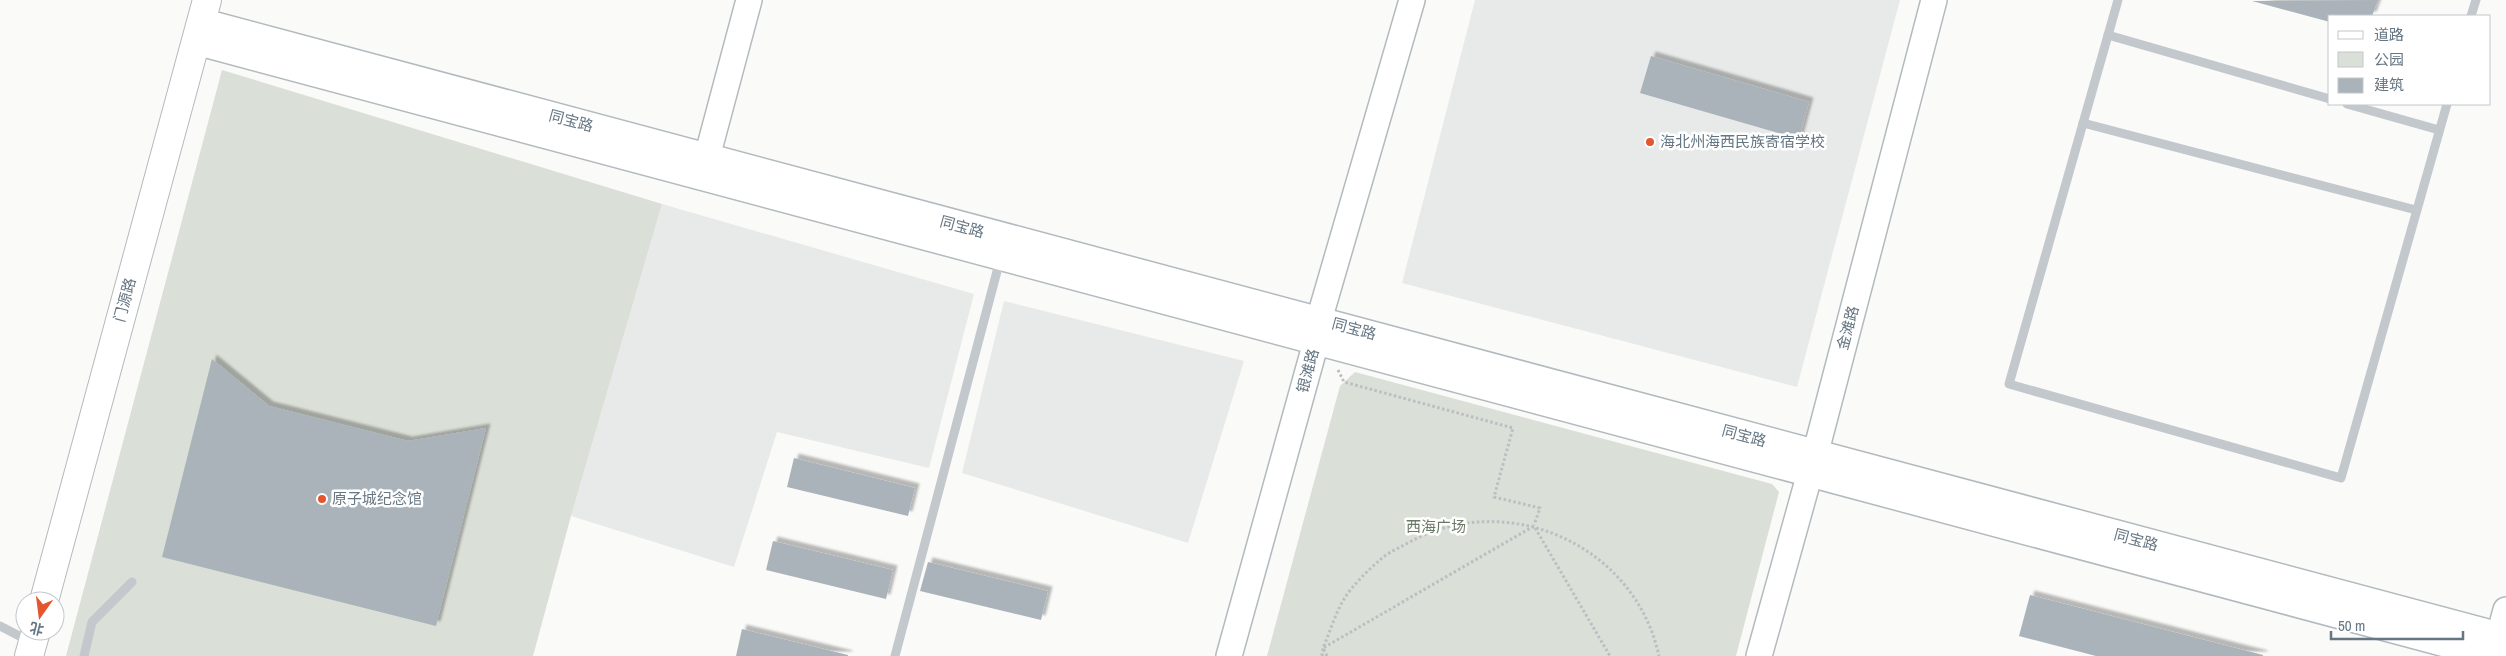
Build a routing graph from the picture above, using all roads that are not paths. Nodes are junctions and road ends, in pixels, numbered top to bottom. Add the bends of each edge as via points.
1 (749, 0) edge
2 (1412, 0) edge
3 (1934, 0) edge
4 (2118, 0) edge
5 (2476, 0) edge
6 (2471, 15) edge
7 (201, 21) edge
8 (2108, 35) junction
9 (2328, 98) edge
10 (2351, 105) edge
11 (2447, 105) edge
12 (2083, 123) junction
13 (2439, 130) junction
14 (704, 167) junction
15 (2416, 210) junction
16 (1001, 257) junction
17 (1317, 331) junction
18 (1812, 464) junction
19 (132, 582) dead end
20 (47, 591) edge
21 (2506, 610) edge
22 (0, 626) edge
23 (32, 643) edge
24 (2497, 646) edge
25 (84, 656) edge
26 (895, 656) edge
27 (1229, 656) edge
28 (1759, 656) edge

1 - 14 main road
2 - 17 main road, 银滩路
3 - 18 main road, 金滩路
4 - 8 lane
5 - 6 lane
7 - 14 main road, 同宝路
7 - 20 main road, 门源路
8 - 9 lane
8 - 12 lane
10 - 13 lane
11 - 13 lane
12 - 15 lane
12 - 15 lane via 2009,384 2341,478
13 - 15 lane
14 - 16 main road, 同宝路
14 - 17 main road, 同宝路 via 1112,267
16 - 17 main road, 同宝路
16 - 26 lane
17 - 18 main road, 同宝路
17 - 27 main road, 银滩路
18 - 24 main road, 同宝路
18 - 28 main road, 金滩路
19 - 25 lane via 92,622
21 - 24 main road
22 - 23 lane

